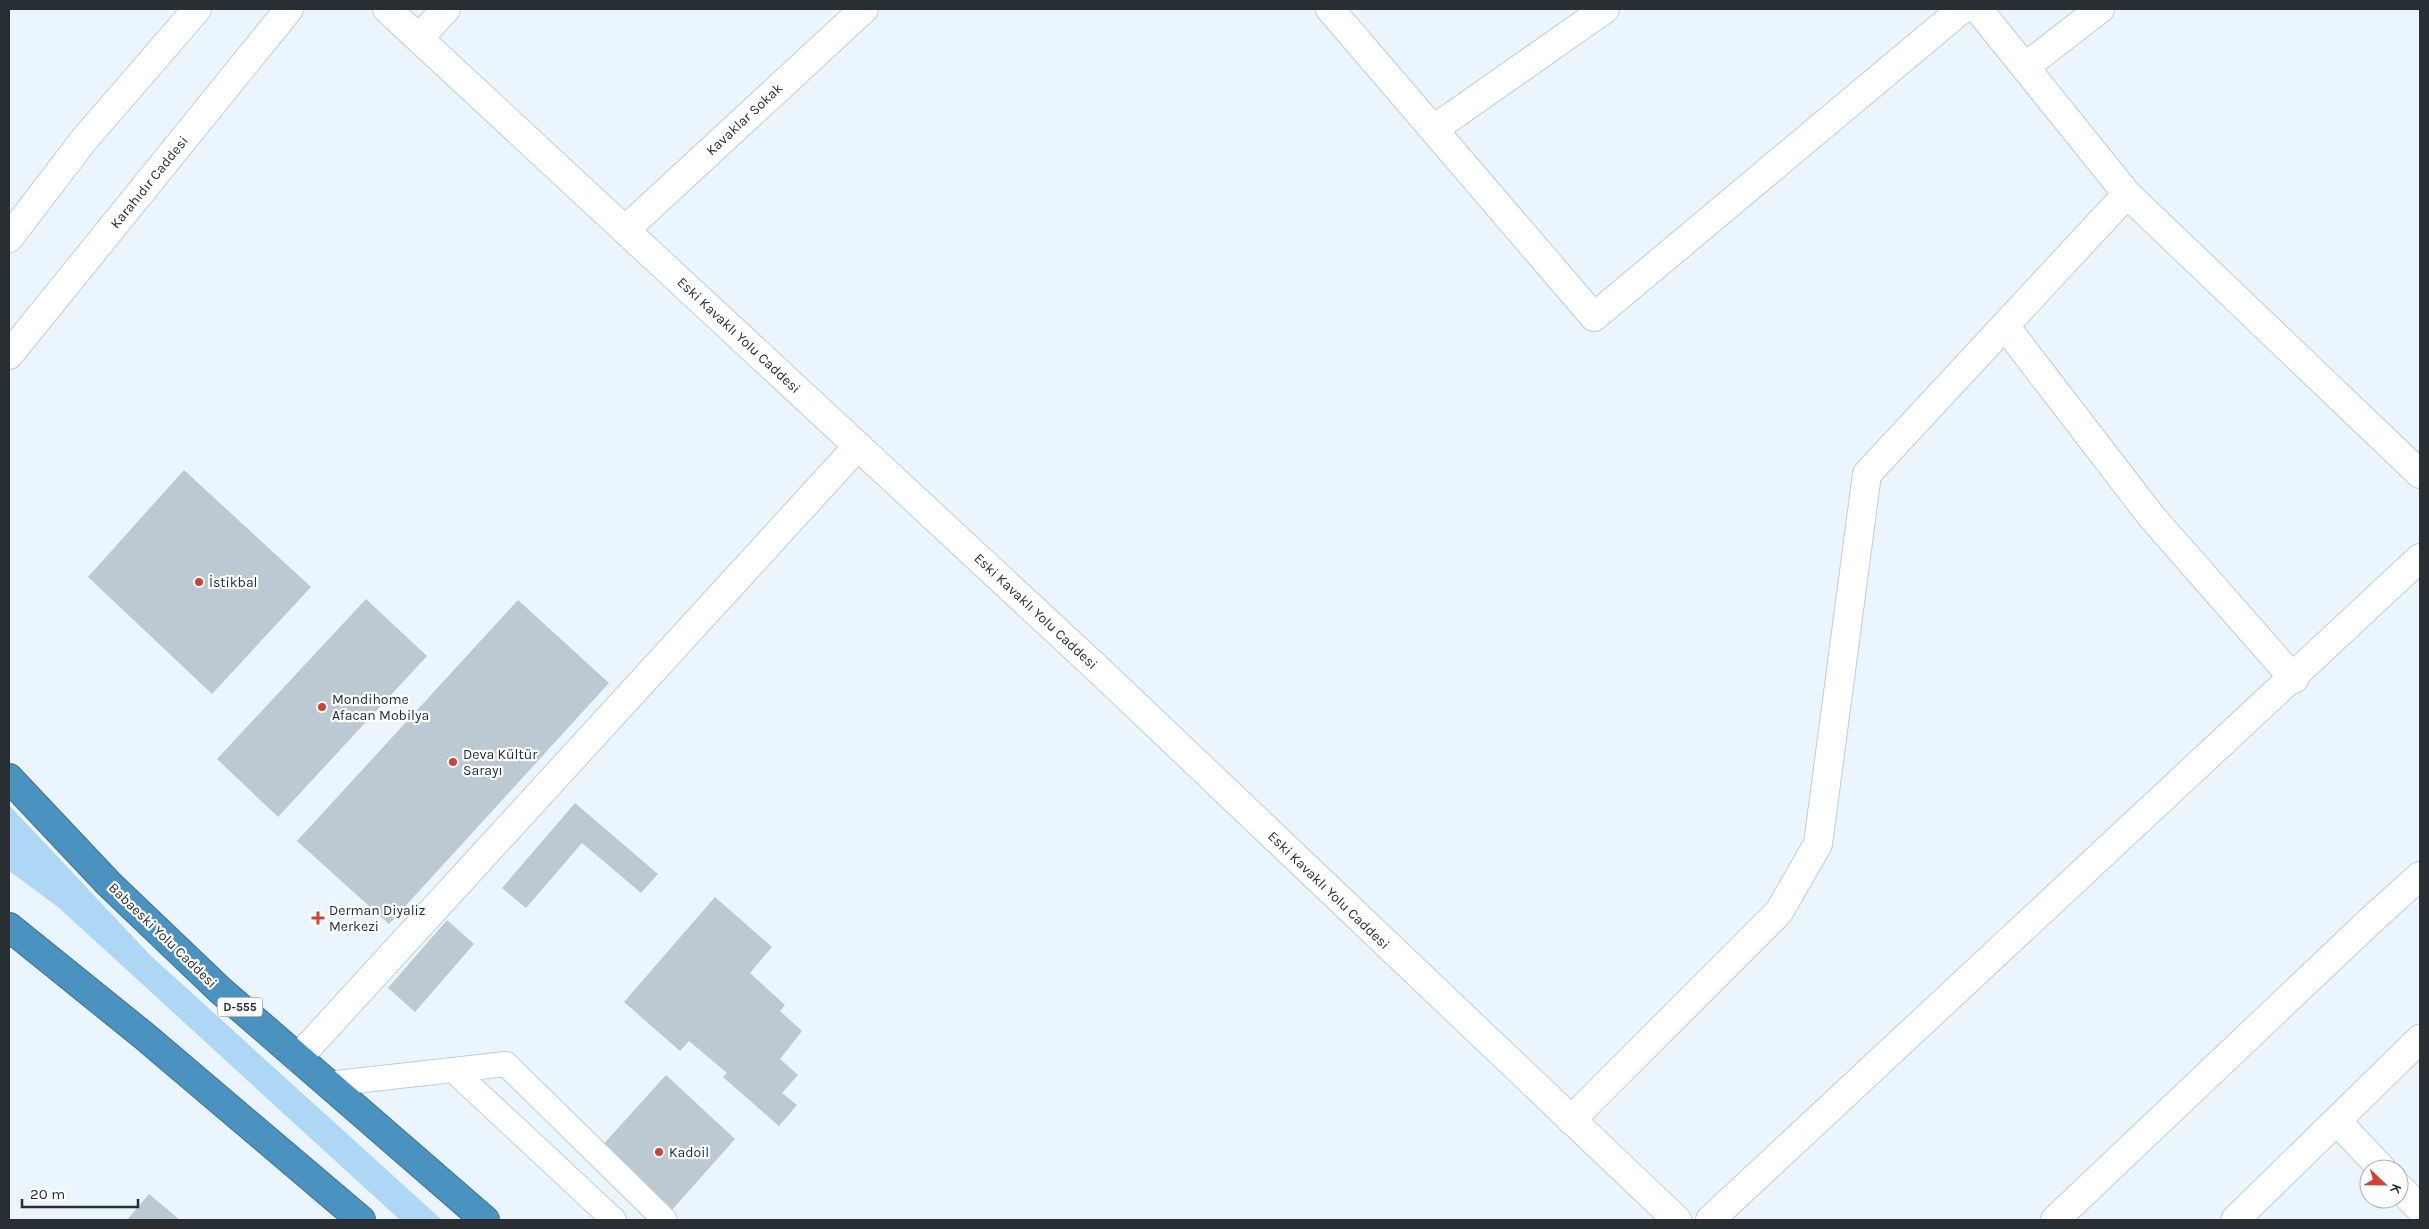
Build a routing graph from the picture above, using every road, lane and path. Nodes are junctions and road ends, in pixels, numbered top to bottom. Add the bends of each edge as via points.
1 (197, 9) edge
2 (289, 9) edge
3 (387, 9) edge
4 (446, 9) edge
5 (864, 9) edge
6 (1330, 9) edge
7 (1605, 9) edge
8 (1962, 9) edge
9 (1978, 9) edge
10 (2100, 9) edge
11 (419, 38) junction
12 (2025, 67) junction
13 (1434, 129) junction
14 (2128, 194) junction
15 (625, 230) junction
16 (9, 238) edge
17 (2004, 326) junction
18 (9, 355) edge
19 (858, 446) junction
20 (2420, 474) edge
21 (2420, 558) edge
22 (2294, 678) junction
23 (9, 778) edge
24 (2420, 876) edge
25 (9, 927) edge
26 (2420, 1040) edge
27 (298, 1058) junction
28 (453, 1070) junction
29 (328, 1084) junction
30 (1571, 1120) junction
31 (2337, 1121) junction
32 (2373, 1159) edge
33 (2409, 1197) edge
34 (2420, 1209) edge
35 (360, 1220) edge
36 (485, 1220) edge
37 (614, 1220) edge
38 (665, 1220) edge
39 (1677, 1220) edge
40 (1710, 1220) edge
41 (2055, 1220) edge
42 (2235, 1220) edge

1 - 16 street via 83,141
2 - 18 street, Karahıdır Caddesi
3 - 11 street, Eski Kavaklı Yolu Caddesi
4 - 11 street
5 - 15 street, Kavaklar Sokak
6 - 13 street
7 - 13 street
8 - 13 street via 1594,317
9 - 12 street
10 - 12 street
11 - 15 street, Eski Kavaklı Yolu Caddesi
12 - 14 street
14 - 17 street
14 - 20 street
15 - 19 street, Eski Kavaklı Yolu Caddesi
17 - 22 street via 2151,516
17 - 30 street via 1867,474 1818,844 1779,912
19 - 27 street
19 - 30 street, Eski Kavaklı Yolu Caddesi via 1102,672
21 - 22 street
22 - 40 street
23 - 27 highway, Babaeski Yolu Caddesi / D-555 via 109,884 220,990
24 - 41 street
25 - 35 highway via 158,1047
26 - 31 street
27 - 29 highway, Babaeski Yolu Caddesi / D-555
28 - 29 lane
28 - 37 lane
28 - 38 lane via 506,1064
29 - 36 highway, Babaeski Yolu Caddesi / D-555
30 - 39 street, Eski Kavaklı Yolu Caddesi
31 - 32 street
31 - 42 street
33 - 34 street

